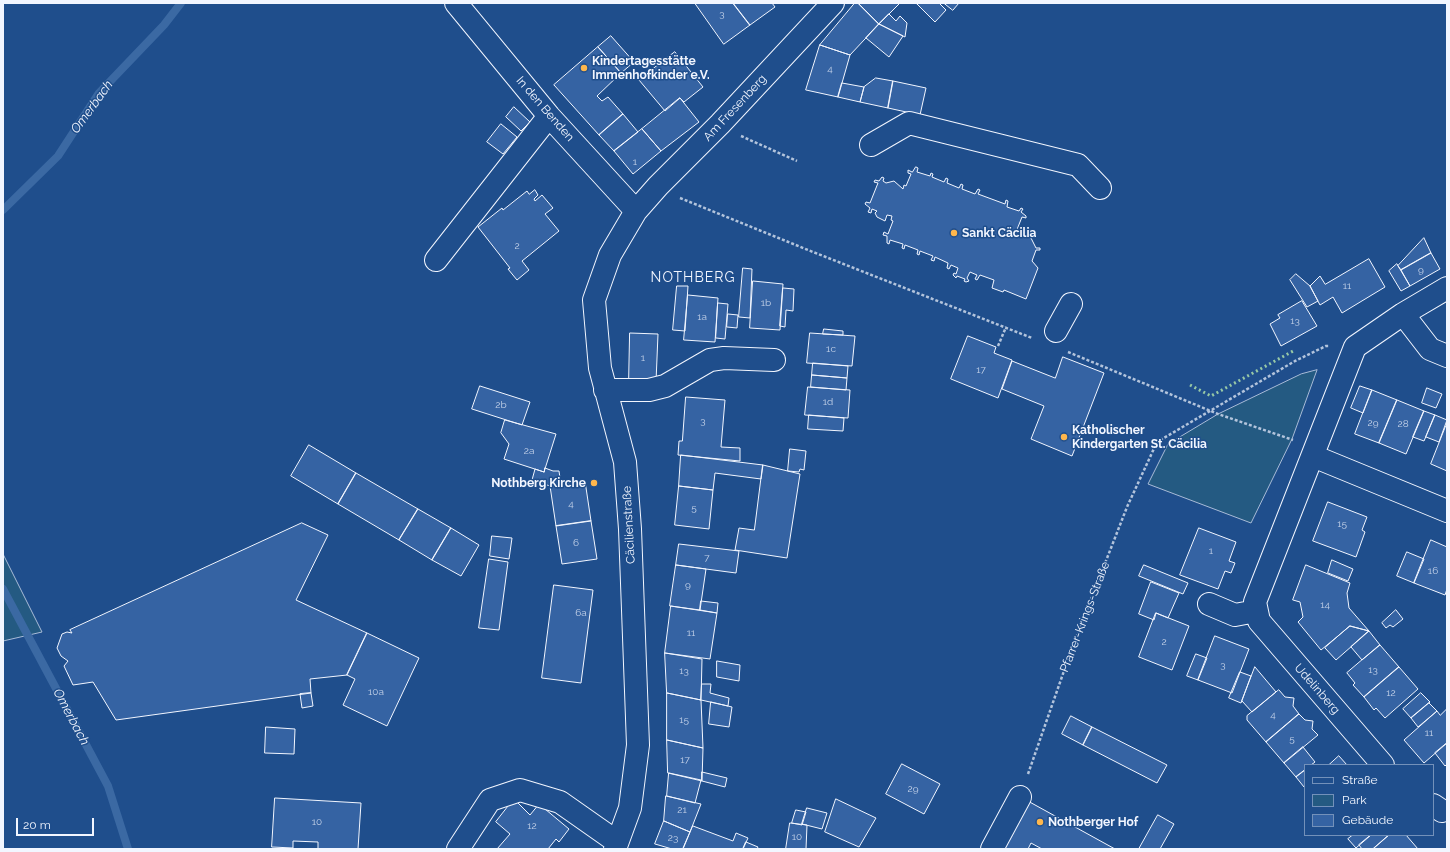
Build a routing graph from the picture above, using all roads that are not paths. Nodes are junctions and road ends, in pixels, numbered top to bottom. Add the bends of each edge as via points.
1 (456, 3) edge
2 (833, 3) edge
3 (549, 116) junction
4 (871, 146) dead end
5 (1100, 188) dead end
6 (636, 211) junction
7 (436, 260) dead end
8 (1447, 288) edge
9 (1071, 304) dead end
10 (1403, 314) junction
11 (1052, 338) road end
12 (1447, 356) edge
13 (774, 360) dead end
14 (605, 390) junction
15 (1314, 453) junction
16 (1447, 511) edge
17 (1209, 604) dead end
18 (1256, 611) junction
19 (1382, 764) edge
20 (1020, 797) road end
21 (616, 846) edge
22 (458, 849) edge
23 (992, 849) edge

1 - 3 street, In den Benden
2 - 6 street, Am Fresenberg
3 - 6 street, In den Benden
3 - 7 street
4 - 5 street via 909,123 1078,164
6 - 14 street, Cäcilienstraße via 610,255 594,300 600,368
8 - 10 street
9 - 11 street
10 - 12 street via 1430,349
10 - 15 street via 1355,347
13 - 14 street via 710,360 665,386 649,390
14 - 21 street, Cäcilienstraße via 624,462 630,529 638,745 630,808
15 - 16 street
15 - 18 street via 1255,602
17 - 18 street via 1235,615
18 - 19 street, Udelinberg via 1259,621
20 - 23 street
21 - 22 street via 560,802 520,790 490,800

